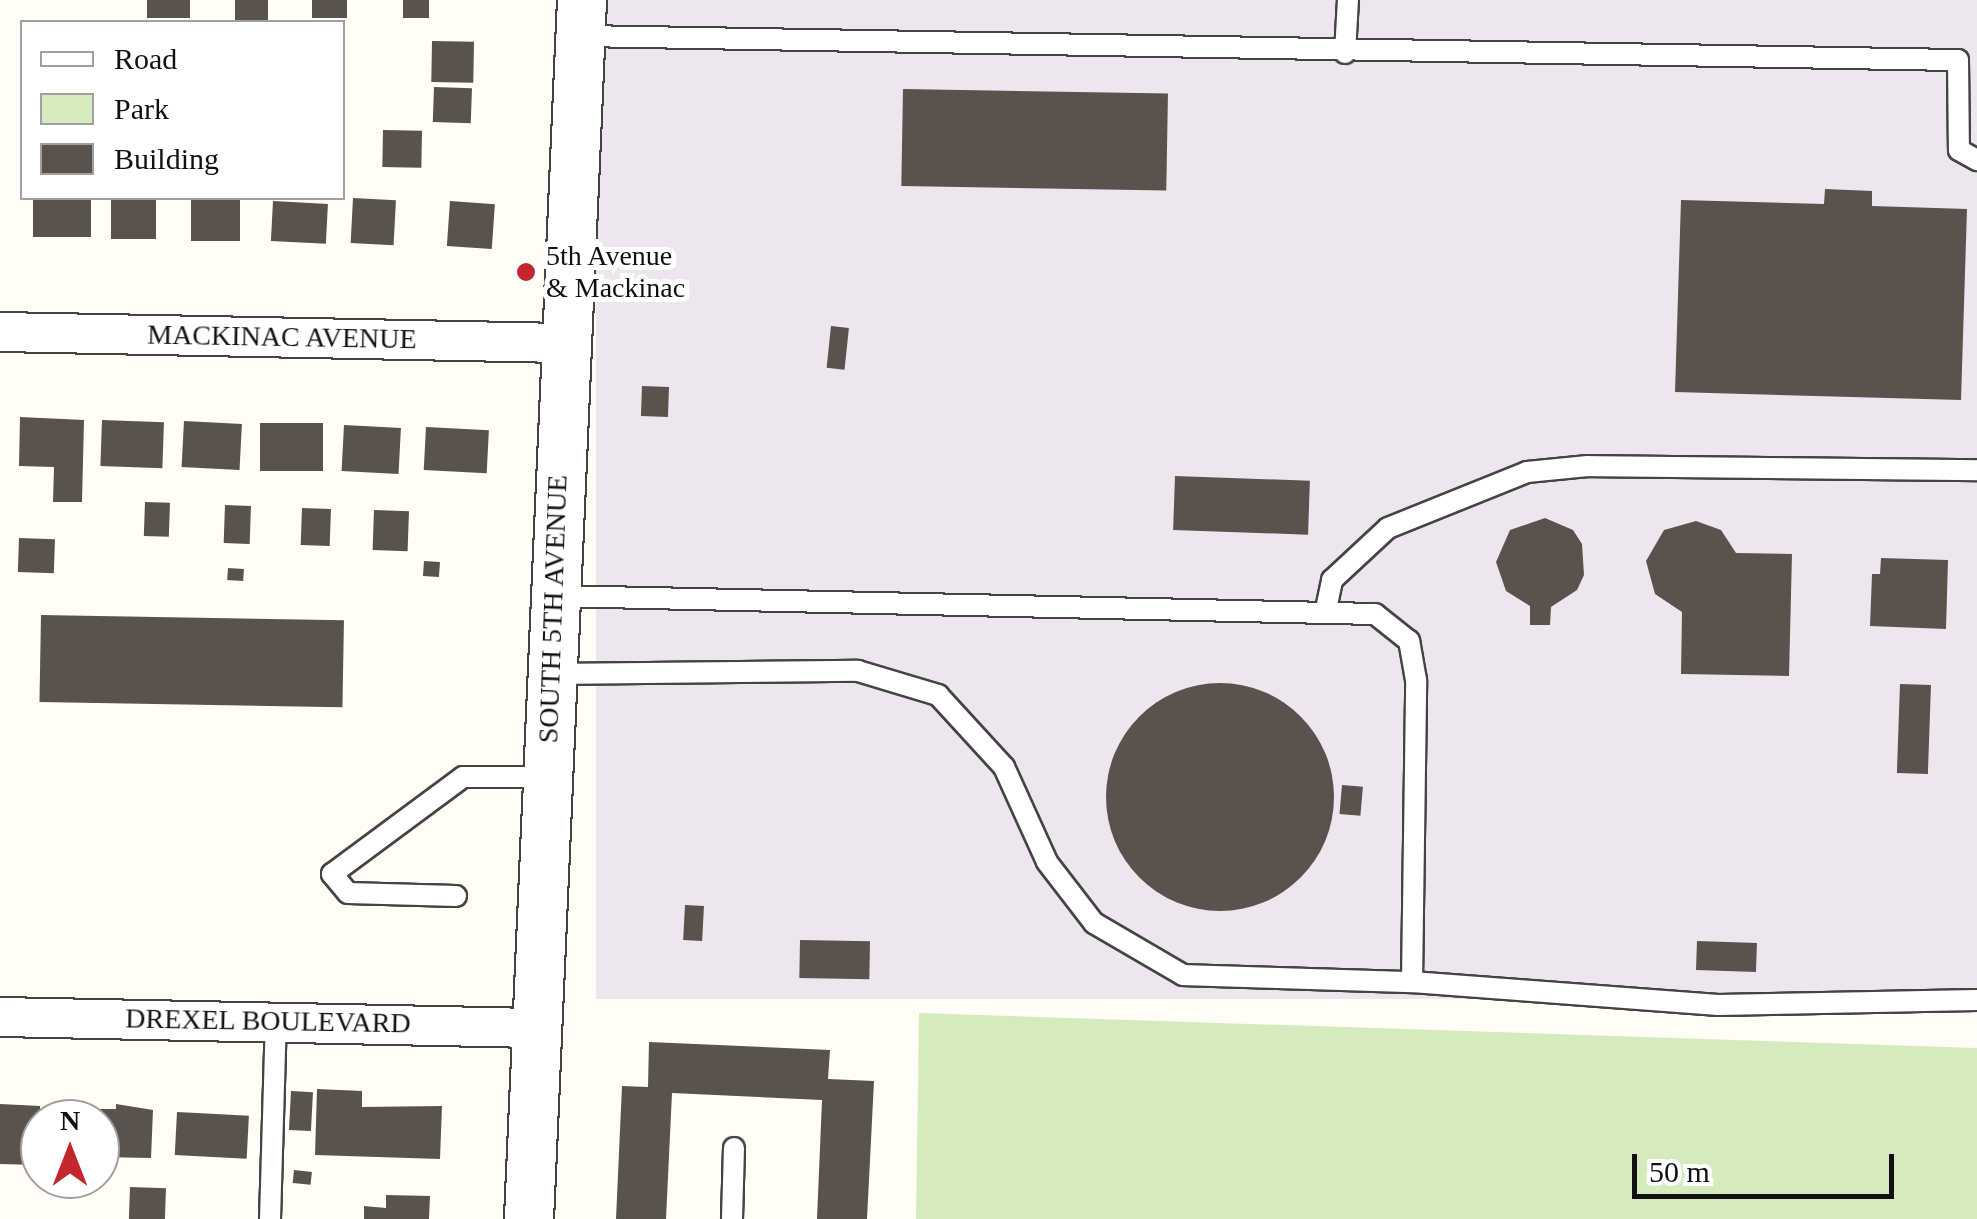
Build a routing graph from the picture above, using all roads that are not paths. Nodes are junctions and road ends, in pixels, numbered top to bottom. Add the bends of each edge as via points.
1 (1348, 0) edge
2 (581, 18) edge
3 (1346, 53) junction
4 (1977, 160) edge
5 (0, 332) edge
6 (564, 343) junction
7 (1977, 470) edge
8 (554, 596) junction
9 (1326, 609) junction
10 (551, 674) junction
11 (546, 777) junction
12 (456, 896) dead end
13 (1412, 982) junction
14 (1977, 1000) edge
15 (0, 1016) edge
16 (276, 1021) junction
17 (535, 1028) junction
18 (734, 1148) dead end
19 (270, 1219) edge
20 (529, 1219) edge
21 (732, 1219) edge

1 - 3 lane
2 - 3 lane
2 - 6 street, SOUTH 5TH AVENUE
3 - 4 lane via 1958,60 1958,150
5 - 6 street, MACKINAC AVENUE
6 - 8 street, SOUTH 5TH AVENUE
7 - 9 lane via 1588,466 1527,472 1388,528 1332,580
8 - 9 lane
8 - 10 street, SOUTH 5TH AVENUE
9 - 13 lane via 1376,614 1409,641 1416,680
10 - 11 street, SOUTH 5TH AVENUE
10 - 13 lane via 858,671 938,695 1004,767 1047,862 1094,924 1183,975
11 - 12 lane via 464,777 332,874 348,893
11 - 17 street, SOUTH 5TH AVENUE
13 - 14 lane via 1718,1005
15 - 16 street, DREXEL BOULEVARD
16 - 17 street, DREXEL BOULEVARD
16 - 19 lane
17 - 20 street, SOUTH 5TH AVENUE
18 - 21 lane

